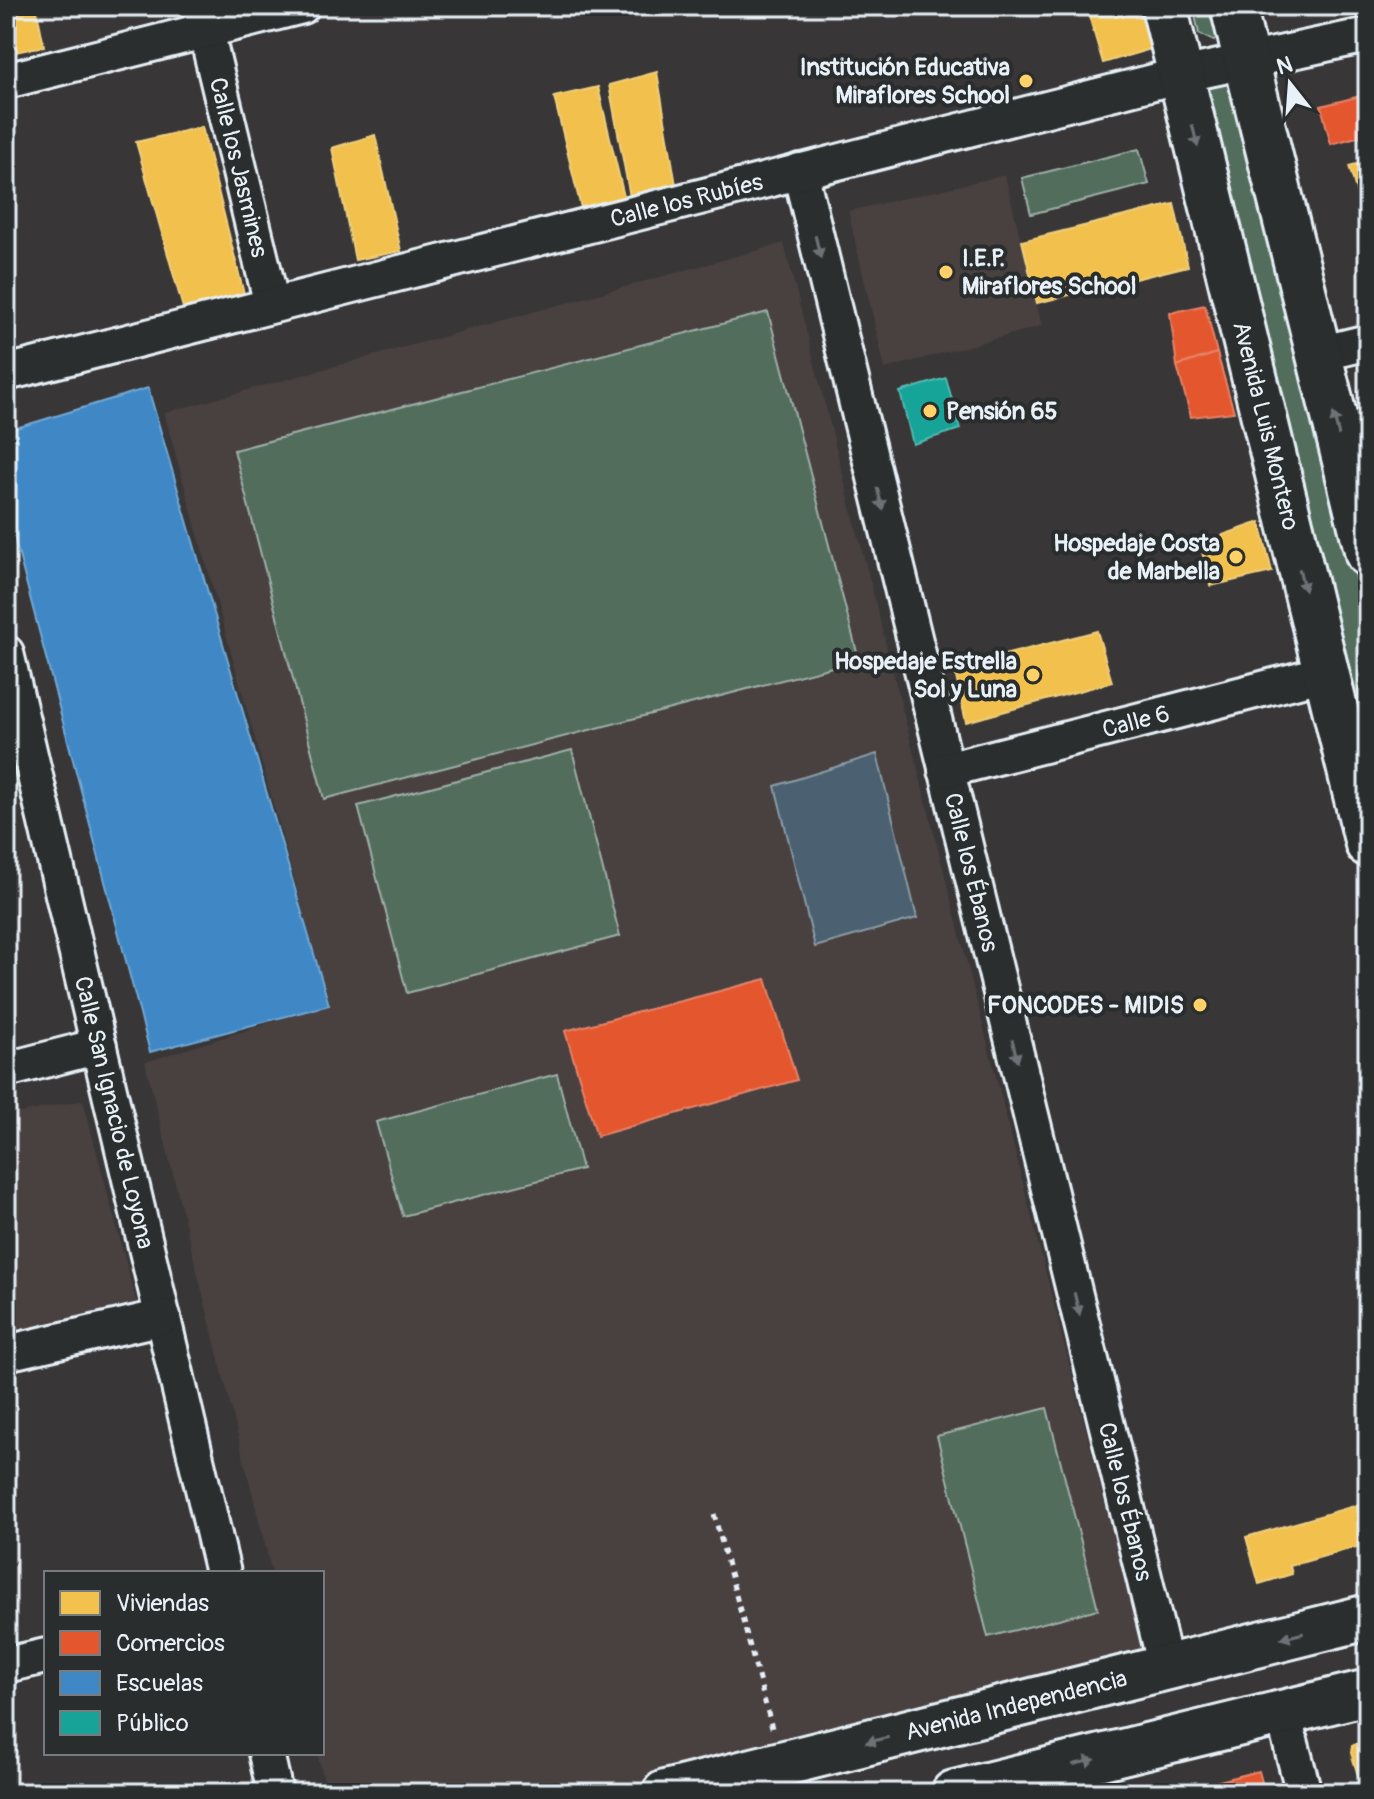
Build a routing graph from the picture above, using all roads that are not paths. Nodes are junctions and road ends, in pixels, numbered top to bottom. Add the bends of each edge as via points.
1 (302, 6) edge
2 (1164, 6) edge
3 (1233, 6) edge
4 (203, 19) edge
5 (1368, 35) edge
6 (1247, 61) junction
7 (1181, 75) junction
8 (6, 81) edge
9 (800, 171) junction
10 (272, 305) junction
11 (1368, 342) edge
12 (1319, 354) junction
13 (6, 373) edge
14 (1368, 554) edge
15 (6, 653) edge
16 (1325, 673) junction
17 (946, 770) junction
18 (1368, 844) edge
19 (99, 1046) junction
20 (6, 1070) edge
21 (163, 1317) junction
22 (6, 1353) edge
23 (223, 1571) edge
24 (1368, 1617) edge
25 (44, 1656) edge
26 (6, 1665) edge
27 (1166, 1667) junction
28 (1368, 1692) edge
29 (1283, 1714) junction
30 (266, 1755) edge
31 (275, 1793) edge
32 (665, 1793) edge
33 (954, 1793) edge
34 (1304, 1793) edge

1 - 4 street
2 - 7 main road, Avenida Luis Montero
3 - 6 main road
4 - 8 street
4 - 10 street, Calle los Jasmines
5 - 6 street, Calle los Rubíes
6 - 7 street, Calle los Rubíes
6 - 12 main road
7 - 9 street, Calle los Rubíes
7 -> 16 main road, Avenida Luis Montero
9 - 10 street, Calle los Rubíes
9 -> 17 street, Calle los Ébanos
10 - 13 street, Calle los Rubíes
11 - 12 street
14 -> 12 main road
15 - 19 street, Calle San Ignacio de Loyona
16 - 17 street, Calle 6
16 - 18 main road, Avenida Luis Montero
17 -> 27 street, Calle los Ébanos
19 - 20 street
19 - 21 street, Calle San Ignacio de Loyona
21 - 22 street
21 - 23 street, Calle San Ignacio de Loyona
24 -> 27 main road, Avenida Independencia
25 - 26 street
27 -> 32 main road, Avenida Independencia
28 - 29 main road
33 -> 29 main road
29 - 34 street
30 - 31 street

